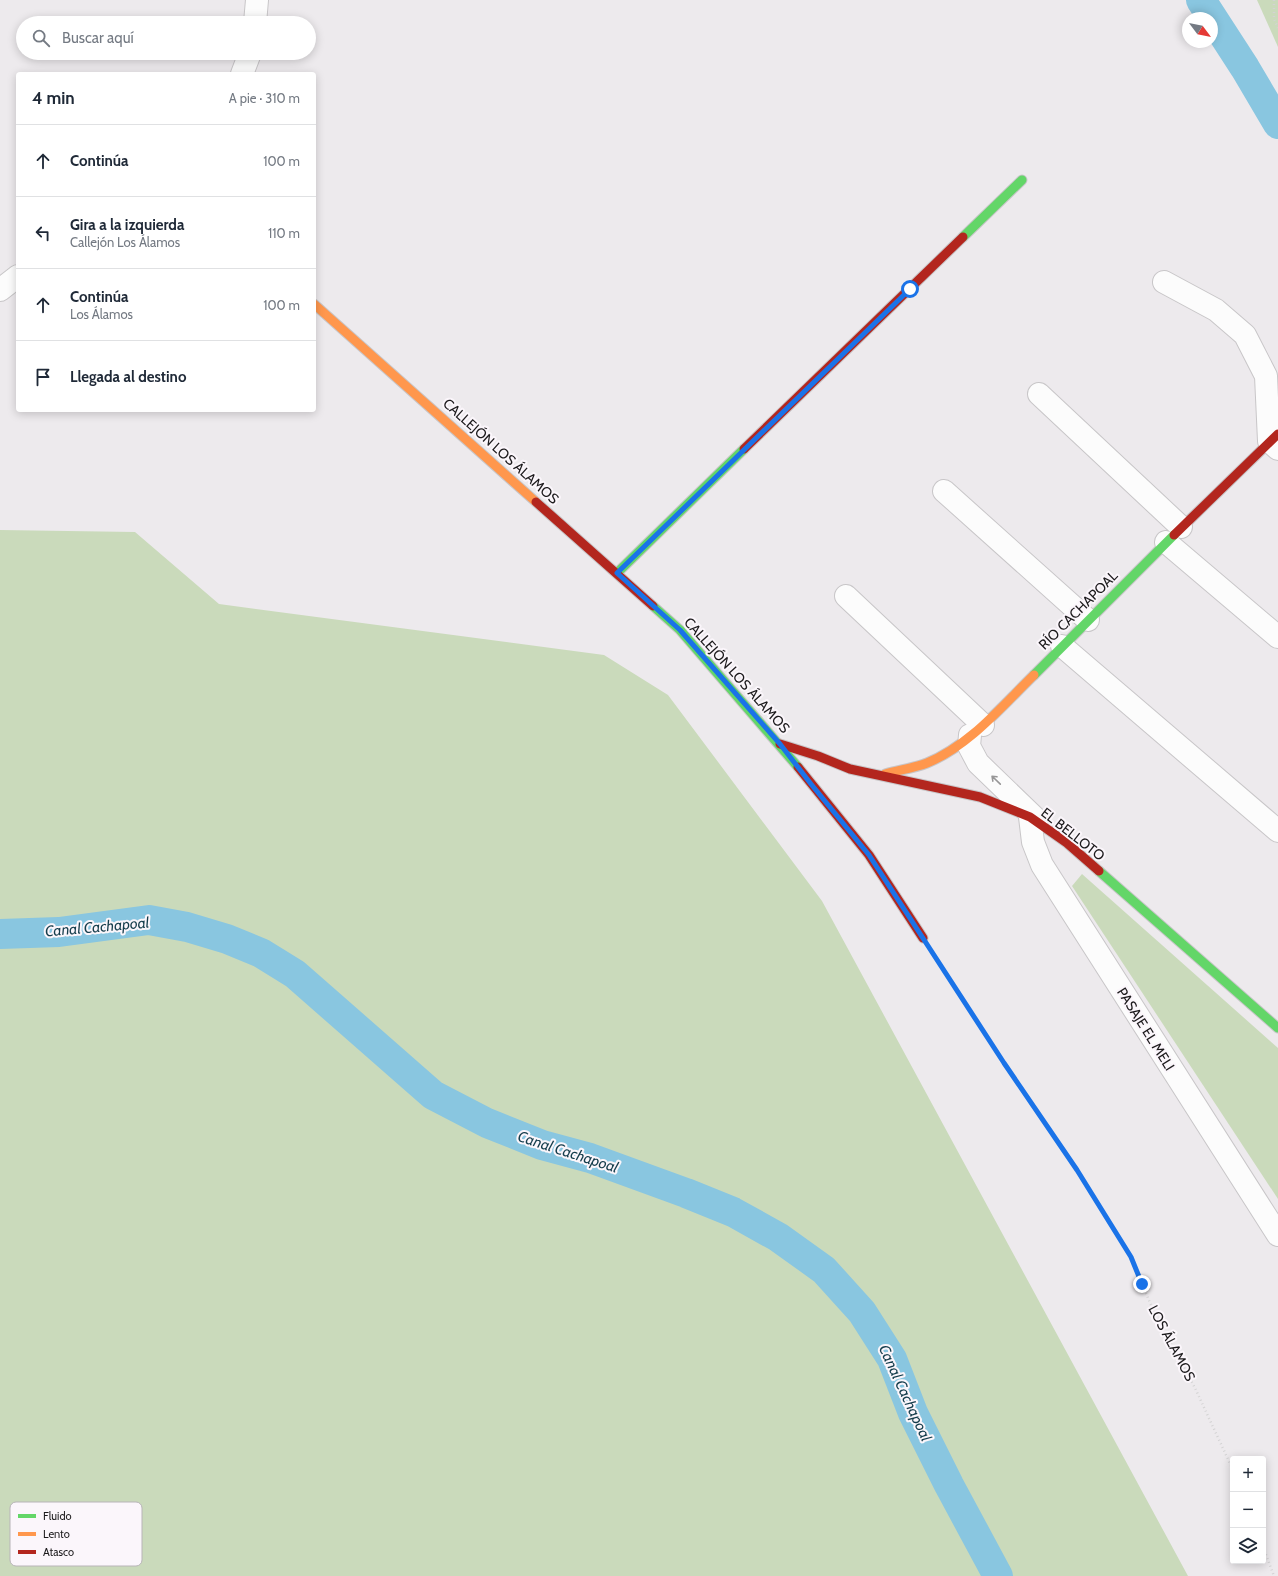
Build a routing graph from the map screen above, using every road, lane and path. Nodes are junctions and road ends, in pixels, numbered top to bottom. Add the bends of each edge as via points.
1 (257, 0) edge
2 (1274, 0) edge
3 (256, 16) edge
4 (1278, 28) edge
5 (247, 60) edge
6 (243, 72) edge
7 (1022, 180) dead end
8 (16, 278) edge
9 (1164, 282) dead end
10 (0, 290) edge
11 (316, 306) edge
12 (1040, 394) dead end
13 (1275, 441) edge
14 (944, 491) dead end
15 (1173, 534) junction
16 (617, 573) junction
17 (846, 596) dead end
18 (1088, 620) junction
19 (1278, 637) edge
20 (1062, 646) junction
21 (976, 730) junction
22 (780, 744) junction
23 (880, 776) junction
24 (1037, 822) junction
25 (1278, 831) edge
26 (923, 938) joint
27 (1278, 1028) edge
28 (1278, 1235) edge
29 (1230, 1464) edge
30 (1266, 1556) edge
31 (1274, 1576) edge

1 - 3 street
2 - 4 path via 1274,19
5 - 6 street
7 - 16 street
8 - 10 street
9 - 13 street via 1216,310 1245,335 1266,376
11 - 16 street, CALLEJÓN LOS ÁLAMOS
12 - 15 street
13 - 15 street, RÍO CACHAPOAL
14 - 18 street
15 - 18 street, RÍO CACHAPOAL
15 - 19 street
16 - 22 street, CALLEJÓN LOS ÁLAMOS via 680,630
17 - 21 street
18 - 20 street, RÍO CACHAPOAL
20 - 21 street, RÍO CACHAPOAL
20 - 25 street
21 - 23 street, RÍO CACHAPOAL via 954,748 927,763
24 -> 21 street via 978,763 969,746
22 - 23 street, EL BELLOTO via 850,769
22 - 26 street, CALLEJÓN LOS ÁLAMOS via 869,855
23 - 24 street, EL BELLOTO via 980,797
24 - 27 street, EL BELLOTO via 1067,844
24 - 28 street, PASAJE EL MELI via 1034,842 1042,865
26 - 29 path, LOS ÁLAMOS via 1077,1170 1131,1257 1153,1310 1195,1388
30 - 31 path

